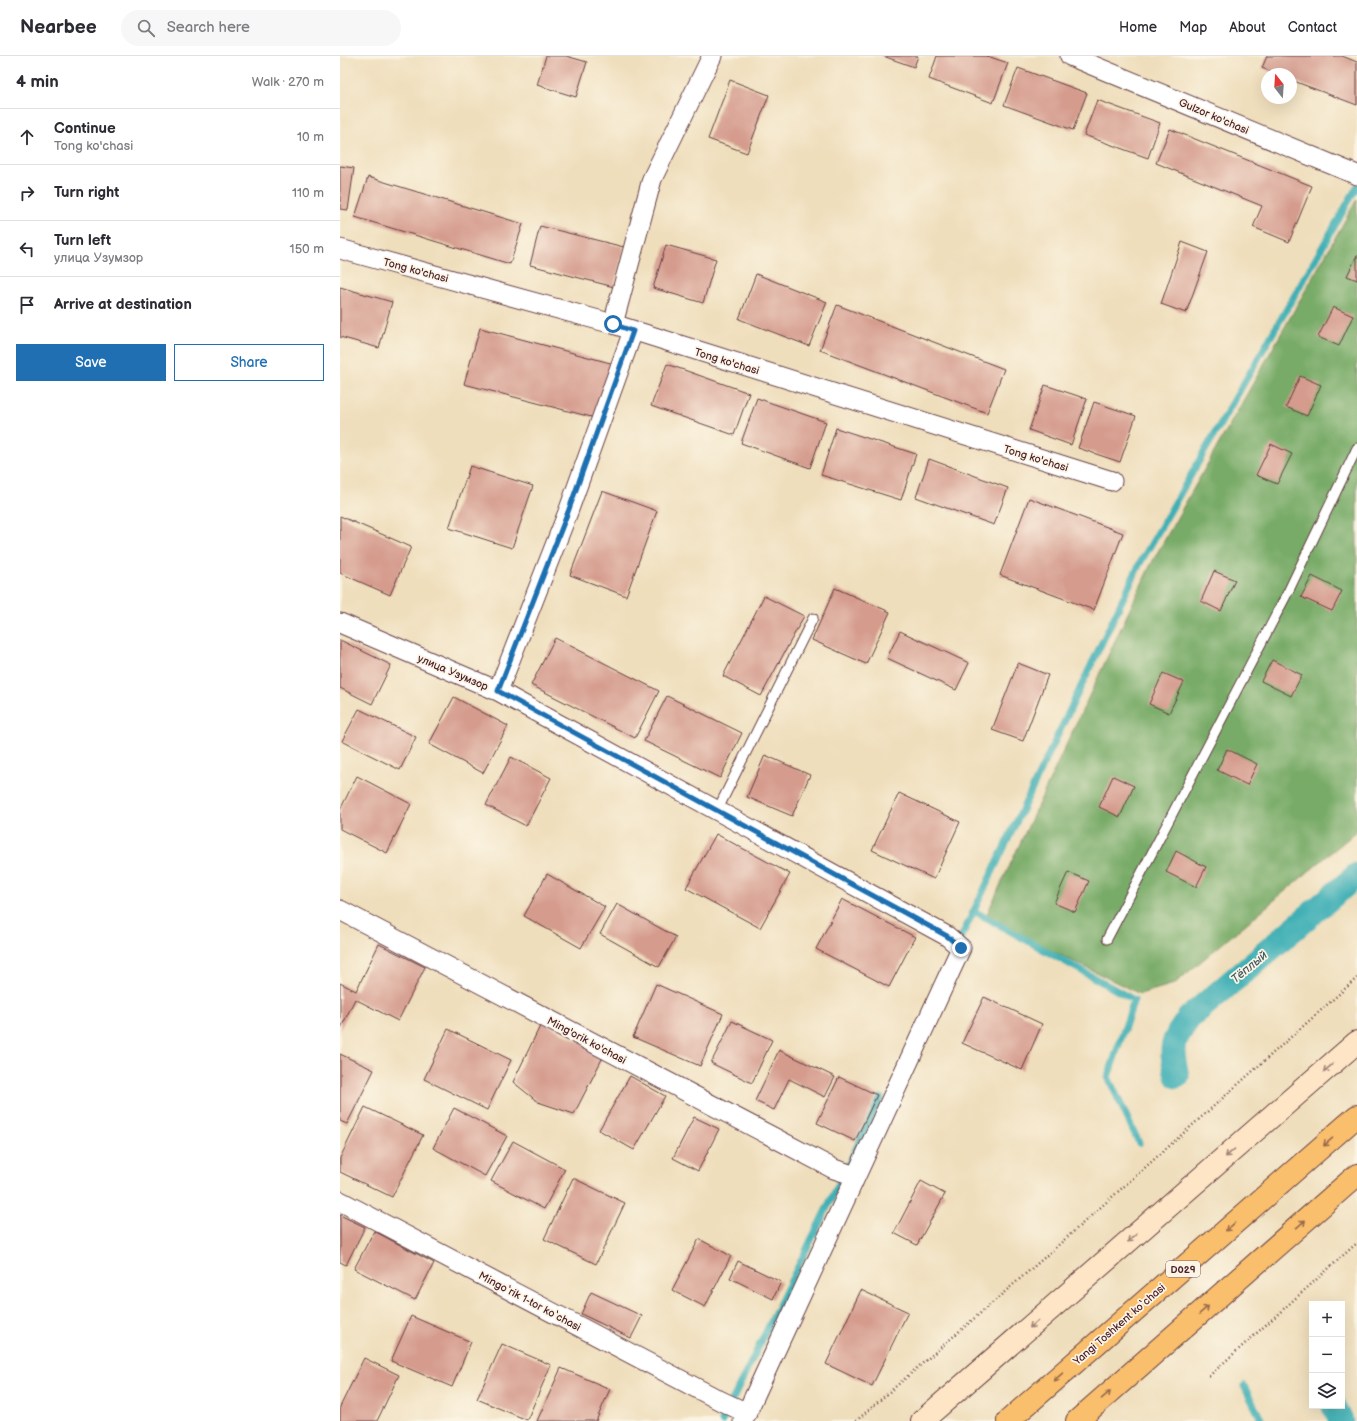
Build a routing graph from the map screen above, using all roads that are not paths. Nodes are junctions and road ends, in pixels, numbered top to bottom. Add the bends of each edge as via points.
1 (712, 56) edge
2 (1070, 56) edge
3 (1357, 175) edge
4 (340, 249) edge
5 (613, 324) junction
6 (633, 331) junction
7 (1357, 448) edge
8 (1112, 481) dead end
9 (813, 618) dead end
10 (340, 623) edge
11 (498, 691) junction
12 (717, 811) junction
13 (340, 910) edge
14 (1107, 939) dead end
15 (1357, 1042) edge
16 (1357, 1116) edge
17 (1357, 1175) edge
18 (856, 1176) junction
19 (340, 1201) edge
20 (745, 1417) edge
21 (922, 1421) edge
22 (1008, 1421) edge
23 (1077, 1421) edge

1 - 5 street via 652,179
2 - 3 street, Gulzor ko'chasi
4 - 5 street, Tong ko'chasi
5 - 6 street, Tong ko'chasi
6 - 8 street, Tong ko'chasi
6 - 11 street via 568,512
7 - 14 lane via 1288,592
9 - 12 lane
10 - 11 street, улица Узумзор
11 - 12 street, улица Узумзор
12 - 18 street, улица Узумзор via 947,936 961,948
13 - 18 street, Ming'orik ko'chasi via 834,1169
15 -> 21 main road
16 -> 22 highway, Yangi Toshkent ko‘chasi / D029
23 -> 17 highway
18 - 20 street
19 - 20 street, Mingo‘rik 1-tor ko‘chasi via 721,1401

